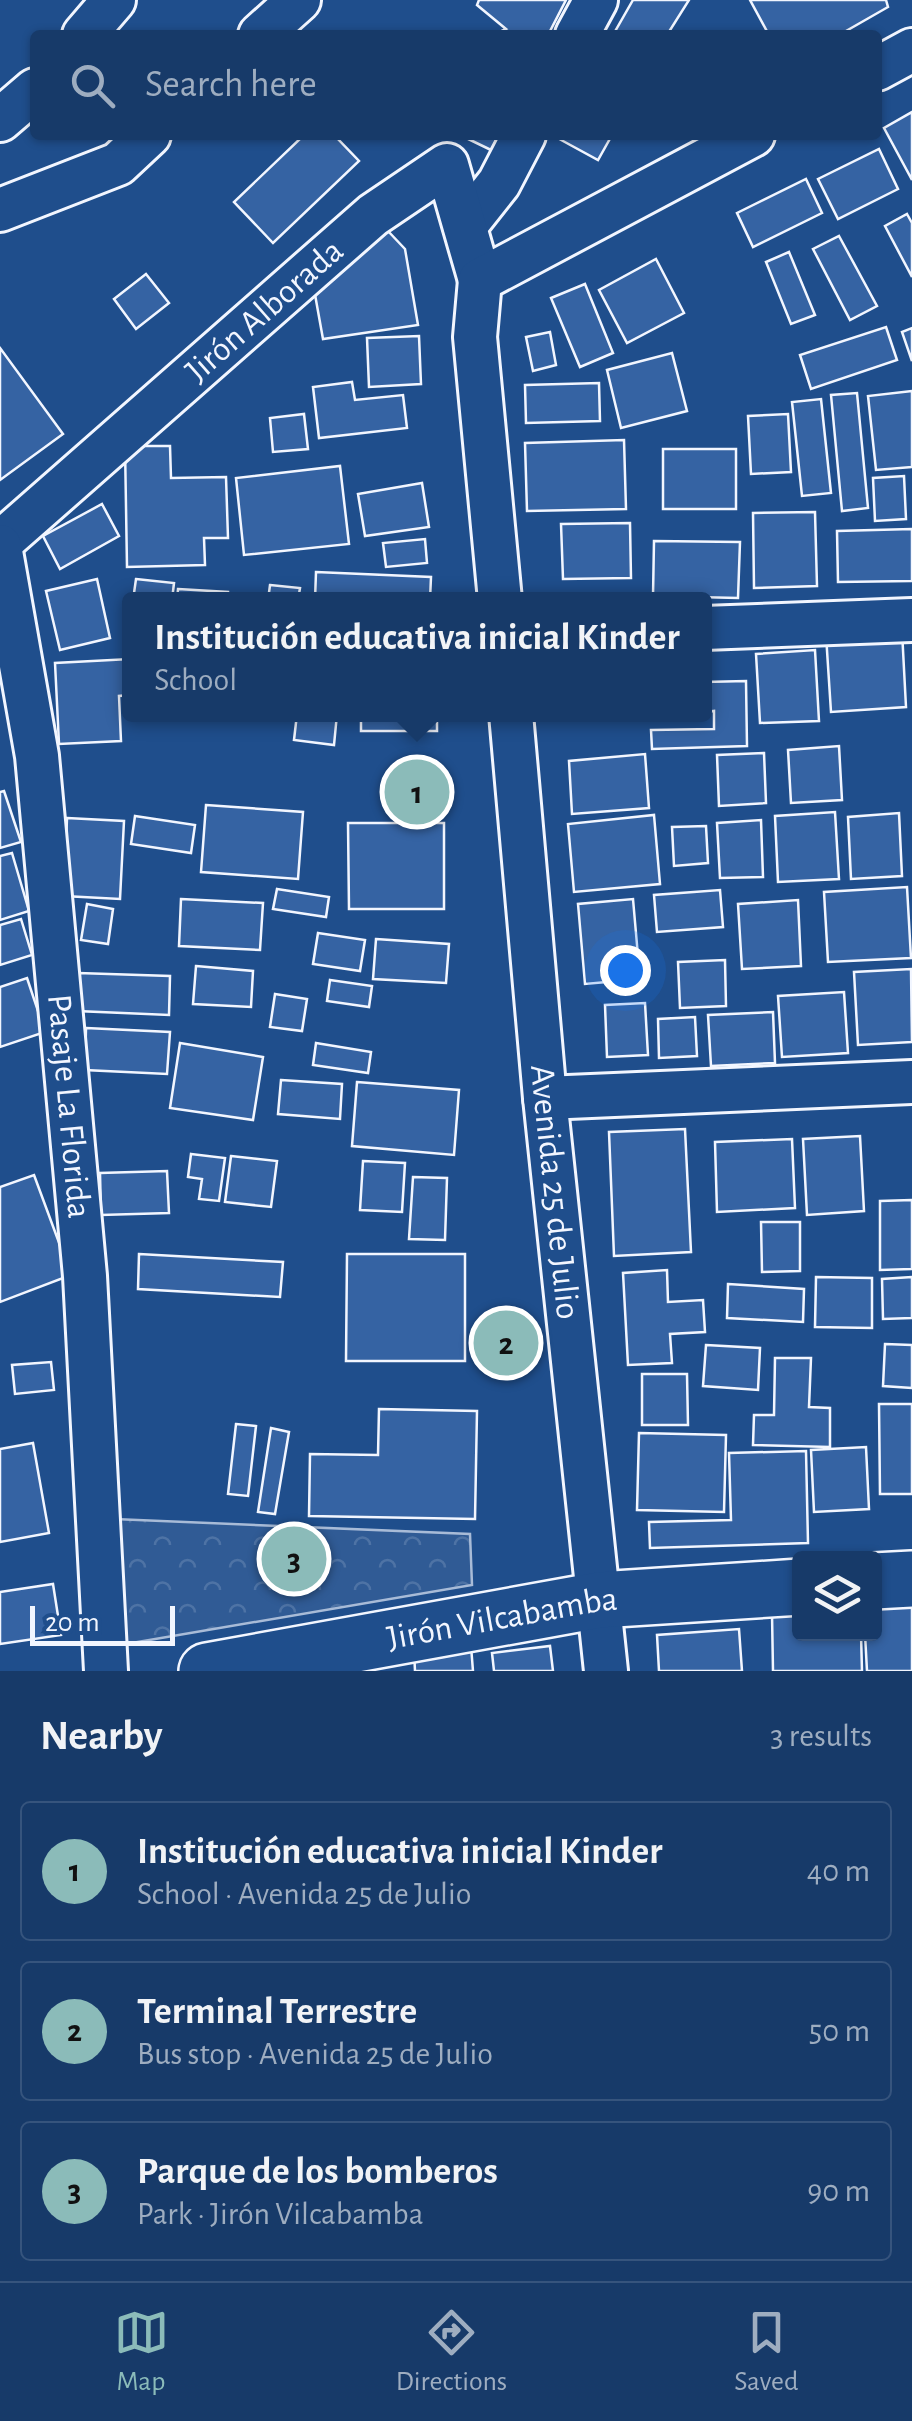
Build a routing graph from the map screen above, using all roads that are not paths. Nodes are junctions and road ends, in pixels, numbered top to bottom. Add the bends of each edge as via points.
1 (114, 0) edge
2 (299, 0) edge
3 (596, 0) edge
4 (88, 30) edge
5 (266, 30) edge
6 (580, 30) edge
7 (912, 50) edge
8 (882, 66) edge
9 (30, 94) edge
10 (0, 120) edge
11 (144, 140) edge
12 (521, 140) edge
13 (744, 140) edge
14 (0, 210) edge
15 (465, 226) junction
16 (480, 280) junction
17 (0, 545) edge
18 (499, 592) edge
19 (912, 620) edge
20 (712, 628) edge
21 (512, 722) edge
22 (912, 1082) edge
23 (545, 1098) junction
24 (912, 1579) edge
25 (882, 1581) edge
26 (792, 1587) edge
27 (599, 1600) junction
28 (106, 1671) edge
29 (210, 1671) edge
30 (606, 1671) edge

1 - 4 street
2 - 5 street
3 - 6 street
7 - 8 street
9 - 10 street
11 - 14 street via 118,164
12 - 15 street
13 - 16 street
15 - 16 street, Jirón Alborada
15 - 17 street, Jirón Alborada via 448,165 374,214
16 - 18 street via 475,336
17 - 28 street, Pasaje La Florida via 37,756 86,1276
19 - 20 street
21 - 23 street, Avenida 25 de Julio
22 - 23 street
23 - 27 street, Avenida 25 de Julio
24 - 25 main road
26 - 27 main road, Jirón Vilcabamba
27 - 29 main road, Jirón Vilcabamba
27 - 30 street, Avenida 25 de Julio

